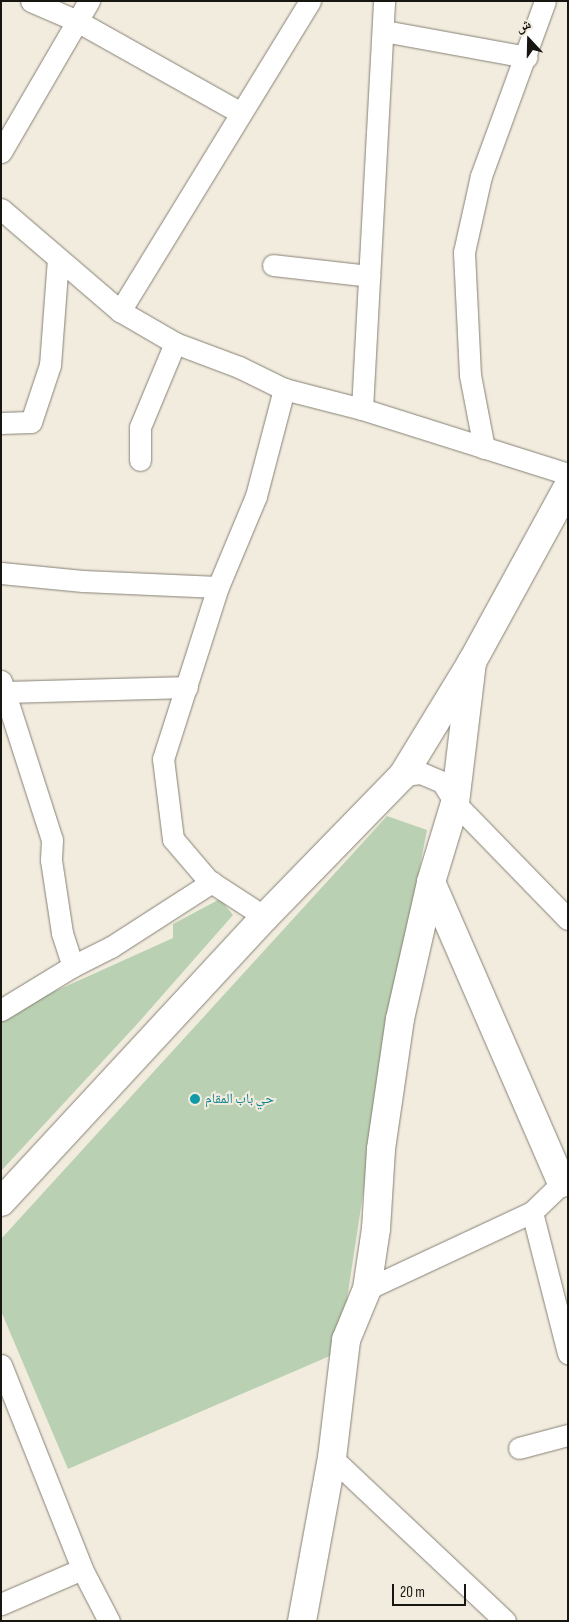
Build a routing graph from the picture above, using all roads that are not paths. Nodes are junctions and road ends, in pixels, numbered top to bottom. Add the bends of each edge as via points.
1 (31, 1) edge
2 (89, 1) edge
3 (310, 1) edge
4 (384, 1) edge
5 (545, 1) edge
6 (77, 21) junction
7 (384, 30) junction
8 (527, 56) junction
9 (241, 113) junction
10 (1, 152) edge
11 (1, 209) edge
12 (58, 259) junction
13 (273, 265) dead end
14 (369, 276) junction
15 (120, 312) junction
16 (175, 343) junction
17 (284, 389) junction
18 (362, 409) junction
19 (1, 423) edge
20 (484, 448) junction
21 (140, 460) dead end
22 (568, 474) edge
23 (568, 487) edge
24 (1, 573) edge
25 (218, 587) junction
26 (472, 662) junction
27 (4, 686) edge
28 (187, 687) junction
29 (403, 775) junction
30 (455, 803) junction
31 (212, 882) junction
32 (431, 882) junction
33 (265, 917) junction
34 (568, 919) edge
35 (73, 966) junction
36 (1, 1010) edge
37 (565, 1182) edge
38 (1, 1202) edge
39 (532, 1212) junction
40 (367, 1289) junction
41 (568, 1353) edge
42 (1, 1365) edge
43 (568, 1435) edge
44 (519, 1448) dead end
45 (332, 1458) junction
46 (82, 1569) junction
47 (1, 1604) edge
48 (109, 1621) edge
49 (302, 1621) edge
50 (505, 1621) edge

1 - 6 street
2 - 6 street
3 - 9 street
4 - 7 street
5 - 8 street
6 - 9 street
6 - 10 street
7 - 8 street
7 - 14 street
8 - 20 street via 481,176 464,252 470,375
9 - 15 street
11 - 12 street
12 - 15 street
12 - 19 street via 50,365 34,414 31,422
13 - 14 street
14 - 18 street
15 - 16 street
16 - 17 street via 239,367
16 - 21 street via 140,427
17 - 18 street
17 - 25 street via 256,496
18 - 20 street
20 - 22 street
23 - 26 street
24 - 25 street via 83,581
25 - 28 street
26 - 29 street
26 - 30 street
27 - 28 street
27 - 35 street via 24,759 52,840 50,860 62,933
28 - 31 street via 163,759 173,839
29 - 30 street via 421,773 442,782
29 - 33 street
30 - 32 street
30 - 34 street
31 - 33 street
31 - 35 street via 111,947
32 - 37 street
32 - 40 street via 400,1019 381,1149 376,1229
33 - 38 street
35 - 36 street
37 - 39 street
39 - 40 street
39 - 41 street
40 - 45 street via 346,1340
42 - 46 street
43 - 44 street
45 - 49 street
45 - 50 street
46 - 47 street
46 - 48 street

